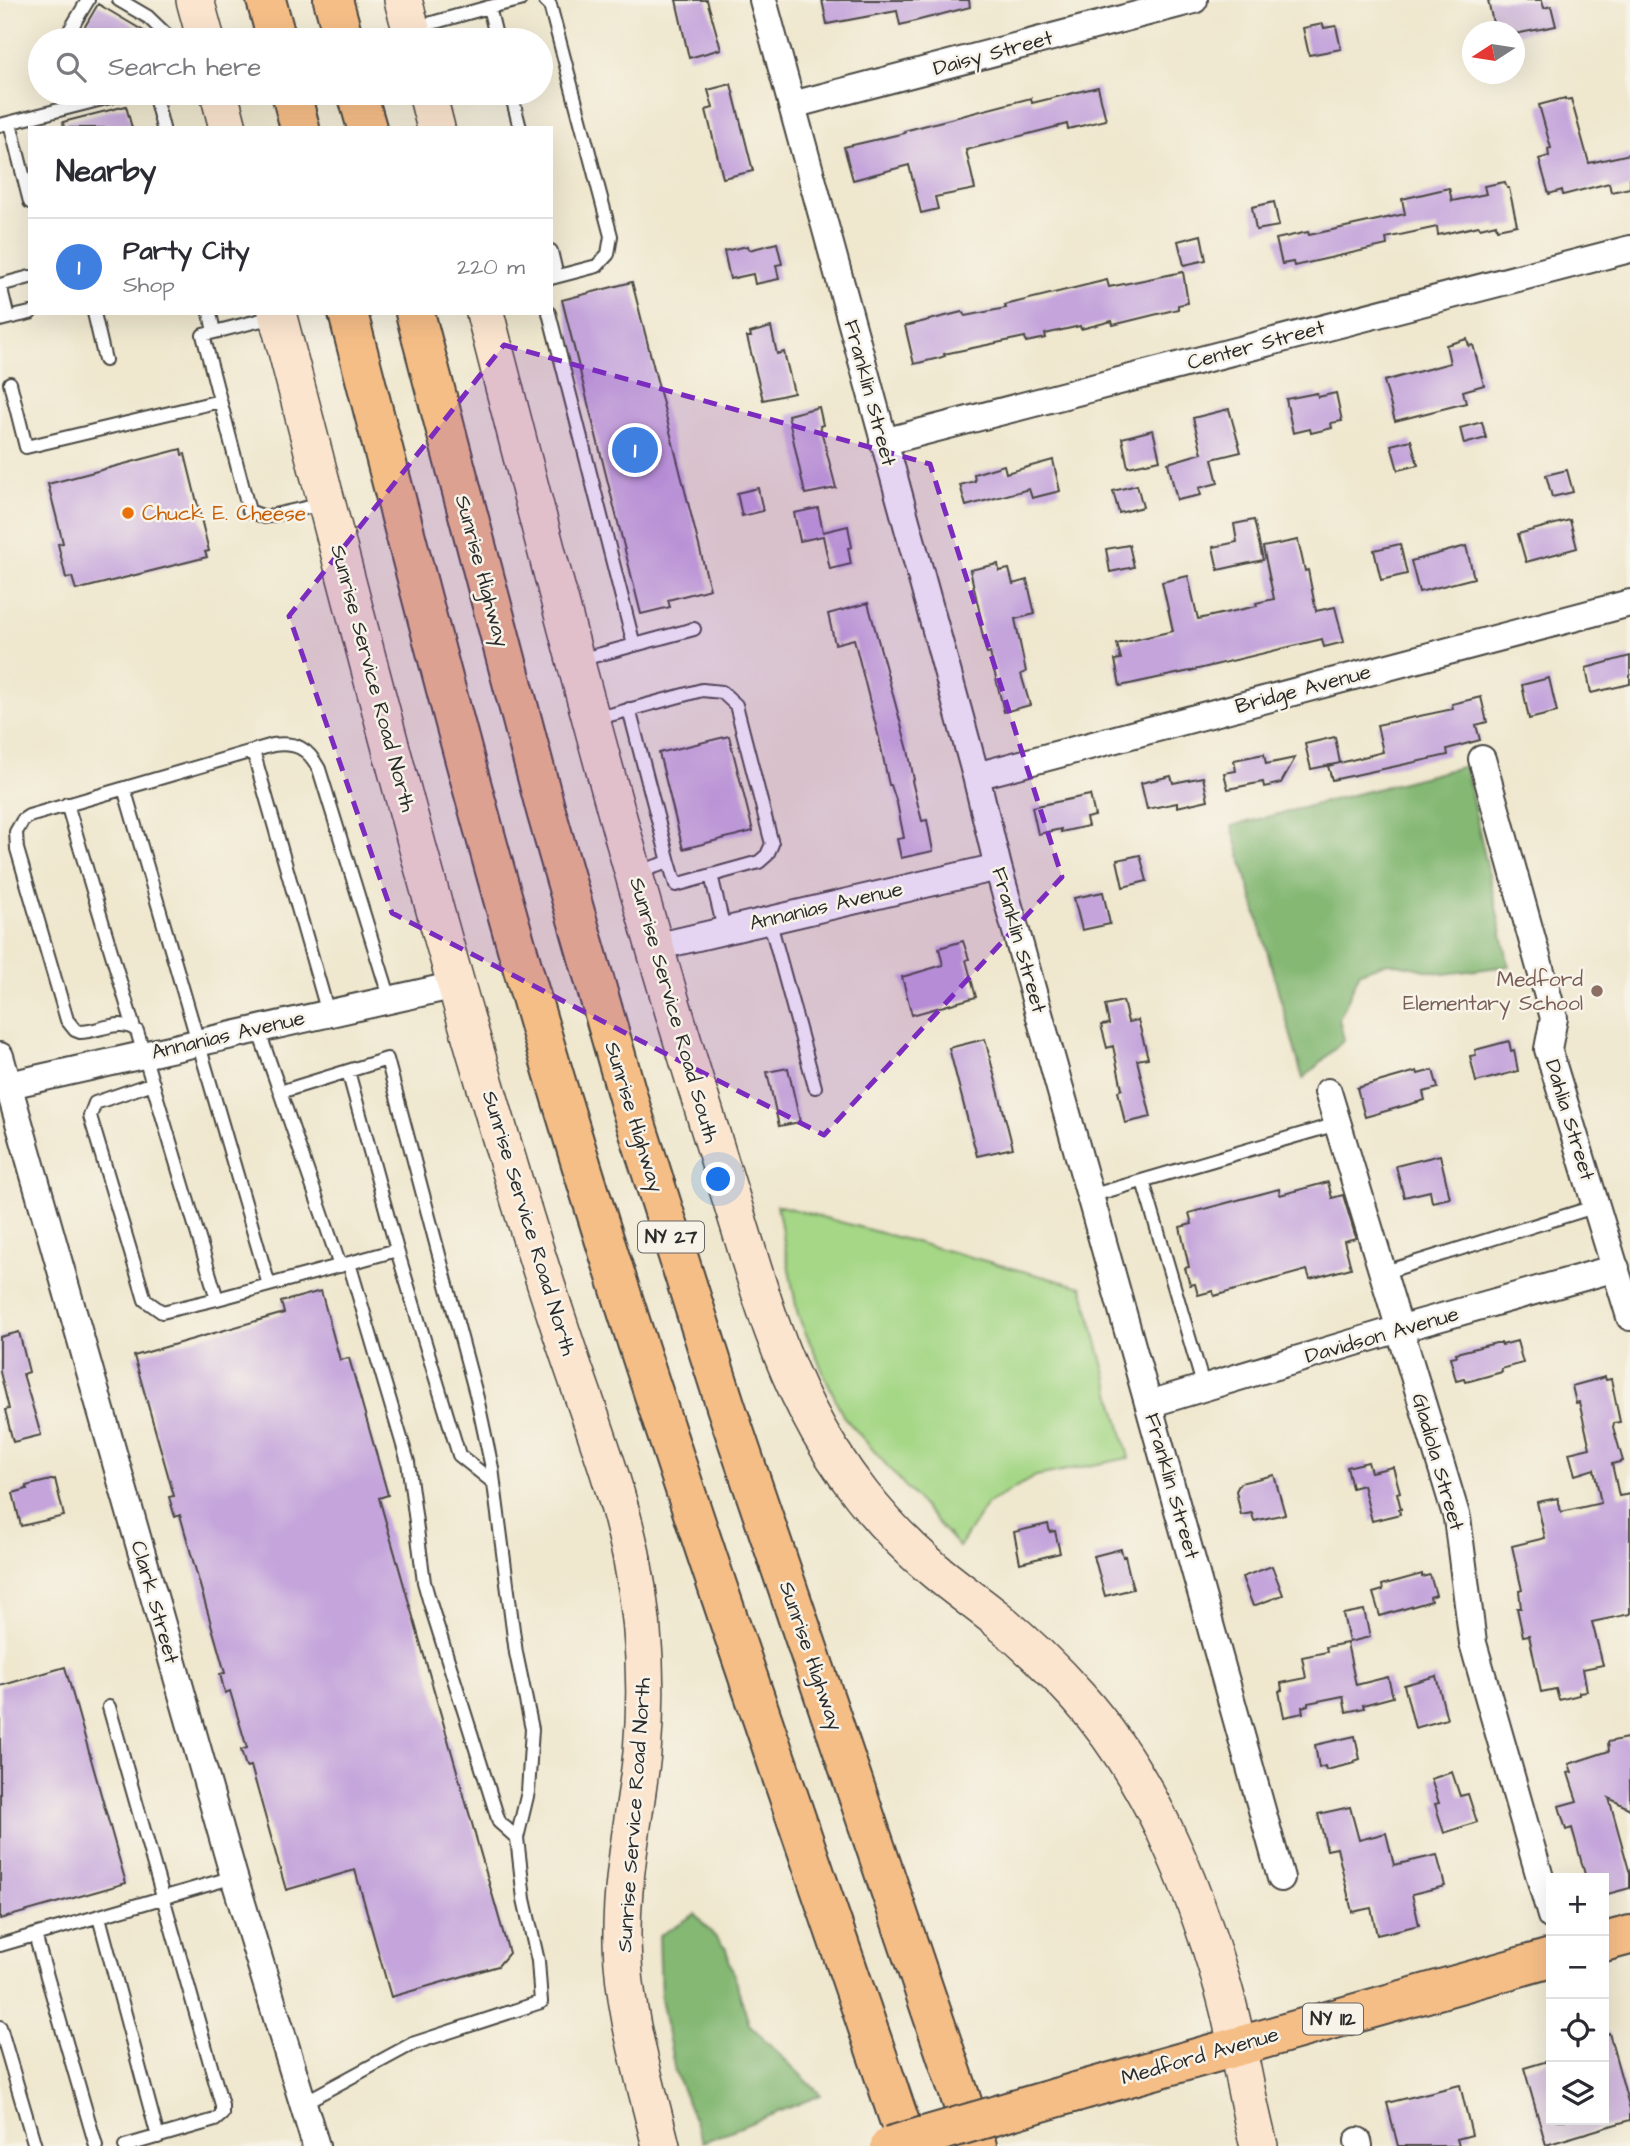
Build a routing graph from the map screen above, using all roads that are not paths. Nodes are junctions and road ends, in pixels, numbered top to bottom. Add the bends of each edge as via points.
1 (88, 0) edge
2 (119, 0) edge
3 (195, 0) edge
4 (266, 0) edge
5 (333, 0) edge
6 (520, 0) edge
7 (545, 0) edge
8 (763, 0) edge
9 (1194, 0) edge
10 (489, 8) junction
11 (409, 23) edge
12 (71, 28) edge
13 (159, 28) edge
14 (202, 28) edge
15 (274, 28) edge
16 (341, 28) edge
17 (494, 28) edge
18 (79, 105) edge
19 (157, 105) edge
20 (222, 105) edge
21 (293, 105) edge
22 (361, 105) edge
23 (430, 105) edge
24 (514, 105) edge
25 (792, 105) junction
26 (5, 124) edge
27 (162, 126) edge
28 (227, 126) edge
29 (299, 126) edge
30 (366, 126) edge
31 (435, 126) edge
32 (519, 126) edge
33 (28, 196) edge
34 (1630, 249) edge
35 (553, 276) edge
36 (28, 278) edge
37 (0, 285) edge
38 (28, 313) edge
39 (94, 315) edge
40 (210, 315) edge
41 (277, 315) edge
42 (349, 315) edge
43 (416, 315) edge
44 (486, 315) edge
45 (550, 315) edge
46 (4, 319) edge
47 (214, 332) junction
48 (105, 360) dead end
49 (10, 383) dead end
50 (220, 401) junction
51 (883, 442) junction
52 (327, 503) junction
53 (1630, 603) edge
54 (695, 629) dead end
55 (634, 645) junction
56 (575, 661) junction
57 (629, 709) junction
58 (591, 720) junction
59 (253, 751) junction
60 (1482, 759) dead end
61 (976, 776) junction
62 (124, 788) junction
63 (67, 804) junction
64 (669, 862) junction
65 (998, 867) junction
66 (634, 873) junction
67 (711, 875) junction
68 (769, 918) junction
69 (724, 929) junction
70 (655, 947) junction
71 (456, 985) junction
72 (390, 999) junction
73 (328, 1013) junction
74 (134, 1028) junction
75 (258, 1028) junction
76 (199, 1042) junction
77 (144, 1054) junction
78 (0, 1056) edge
79 (348, 1070) junction
80 (153, 1083) junction
81 (4, 1086) edge
82 (815, 1087) dead end
83 (280, 1092) junction
84 (1328, 1092) dead end
85 (1338, 1124) junction
86 (1143, 1181) junction
87 (1090, 1196) junction
88 (1597, 1206) junction
89 (397, 1250) junction
90 (344, 1264) junction
91 (1623, 1266) edge
92 (1382, 1273) junction
93 (270, 1285) junction
94 (217, 1299) junction
95 (1630, 1317) edge
96 (1399, 1329) junction
97 (1204, 1388) junction
98 (1149, 1404) junction
99 (494, 1483) junction
100 (109, 1707) dead end
101 (517, 1838) junction
102 (234, 1877) junction
103 (1281, 1878) dead end
104 (163, 1898) junction
105 (1546, 1898) edge
106 (99, 1917) junction
107 (36, 1935) junction
108 (1630, 1935) edge
109 (1609, 1941) edge
110 (0, 1945) edge
111 (1546, 1959) edge
112 (0, 2027) edge
113 (1236, 2046) junction
114 (303, 2103) junction
115 (158, 2137) junction
116 (35, 2146) edge
117 (96, 2146) edge
118 (125, 2146) edge
119 (316, 2146) edge
120 (662, 2146) edge
121 (890, 2146) edge
122 (908, 2146) edge
123 (977, 2146) edge
124 (1259, 2146) edge

1 - 12 lane
2 - 13 lane
3 - 14 main road
4 - 15 main road
5 - 16 main road
6 - 10 lane
7 - 35 lane via 611,236 608,254 597,267
8 - 25 street, Franklin Street
9 - 25 street, Daisy Street
10 - 11 lane
10 - 17 lane
18 - 26 lane
19 - 27 lane
20 - 28 main road
21 - 29 main road
22 - 30 main road
23 - 31 main road
24 - 32 lane
25 - 51 street, Franklin Street
26 - 33 lane
34 - 51 street, Center Street
36 - 37 lane
37 - 46 lane
38 - 46 lane
39 - 48 lane
40 - 47 lane
41 - 47 lane
41 - 52 main road, Sunrise Service Road North
42 - 122 main road, NY 27 via 484,832 575,1146
43 - 123 main road, Sunrise Highway / NY 27 via 542,799 639,1133 730,1420
44 - 56 main road, Sunrise Service Road South
45 - 55 lane
47 - 50 lane via 203,335
49 - 50 lane via 26,447
50 - 52 lane via 249,511 265,517
51 - 61 street, Franklin Street
52 - 71 main road, Sunrise Service Road North
53 - 61 street, Bridge Avenue
54 - 55 lane
55 - 56 lane
56 - 58 main road, Sunrise Service Road South
57 - 58 lane
57 - 64 lane
57 - 67 lane via 702,690 722,692 736,705 772,844 759,862
58 - 66 main road, Sunrise Service Road South
59 - 62 lane
59 - 72 lane via 293,743 308,751 316,763
59 - 73 lane
60 - 88 street, Dahlia Street via 1554,1018 1548,1049
61 - 65 street, Franklin Street
62 - 63 lane
62 - 76 lane
63 - 74 lane
63 - 74 lane via 29,816 18,827 15,839 67,1020 80,1032 120,1024
64 - 66 lane
64 - 67 lane via 676,885
65 - 68 street, Annanias Avenue
65 - 87 street, Franklin Street
66 - 70 main road, Sunrise Service Road South
67 - 69 lane
68 - 69 street, Annanias Avenue
68 - 82 lane
69 - 70 street, Annanias Avenue
70 - 113 main road, Sunrise Service Road South via 764,1305 810,1416 852,1482 891,1528 932,1569 1024,1643 1107,1733 1150,1804 1184,1874 1224,1990
71 - 72 street, Annanias Avenue
71 - 120 main road, Sunrise Service Road North via 611,1478 631,1556 642,1636 645,1716 623,1903 624,1975
72 - 73 street, Annanias Avenue
73 - 75 street, Annanias Avenue
74 - 77 lane
75 - 76 street, Annanias Avenue
75 - 83 lane
76 - 77 street, Annanias Avenue
76 - 93 lane
77 - 80 lane
77 - 81 street, Annanias Avenue
78 - 81 street, Clark Street
79 - 83 lane
79 - 89 lane
79 - 99 lane via 387,1059 477,1398
80 - 94 lane
80 - 94 lane via 95,1103 90,1116 145,1300 163,1312
81 - 102 street, Clark Street
83 - 90 lane
84 - 85 street, Gladiola Street
85 - 86 lane
85 - 92 street, Gladiola Street
86 - 87 lane
86 - 97 lane
87 - 98 street, Franklin Street
88 - 91 street, Dahlia Street
88 - 92 lane
89 - 90 lane
89 - 99 lane via 459,1455
90 - 93 lane
90 - 101 lane via 408,1462 430,1603 499,1822
91 - 95 street, Dahlia Street
91 - 96 street, Davidson Avenue
92 - 96 street, Gladiola Street
93 - 94 lane
96 - 97 street, Davidson Avenue
96 - 105 street, Gladiola Street via 1457,1518 1473,1643
97 - 98 street, Davidson Avenue
98 - 103 street, Franklin Street
99 - 101 lane via 516,1653 532,1729 528,1792
100 - 104 lane
101 - 114 lane via 541,2002 412,2044
102 - 104 lane
102 - 114 street, Clark Street
104 - 106 lane
104 - 115 lane via 222,2114
106 - 107 lane
106 - 115 lane
107 - 110 lane
107 - 117 lane
108 - 109 main road
111 - 113 main road, Medford Avenue / NY 112
112 - 116 lane
113 - 121 main road, Medford Avenue / NY 112, bridge
113 - 124 main road, Sunrise Service Road South
114 - 119 street, Clark Street
115 - 118 lane

